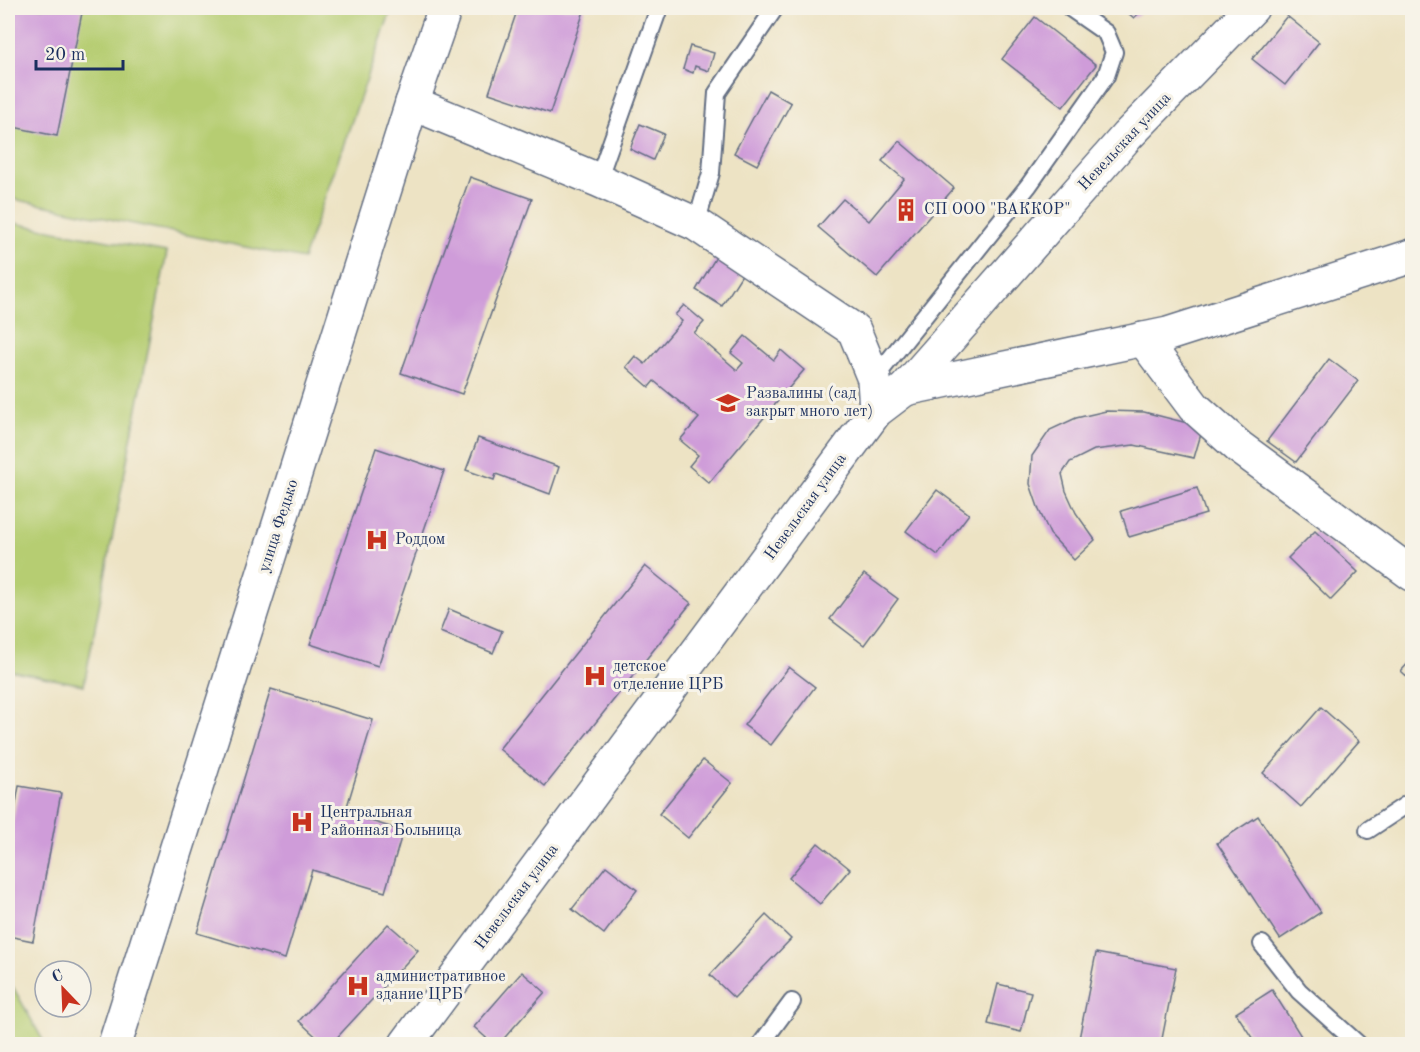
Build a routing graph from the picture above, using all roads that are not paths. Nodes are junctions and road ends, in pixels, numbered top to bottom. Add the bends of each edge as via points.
1 (445, 8) edge
2 (659, 8) edge
3 (774, 8) edge
4 (1070, 8) edge
5 (1251, 8) edge
6 (412, 103) junction
7 (598, 180) junction
8 (696, 224) junction
9 (1413, 256) edge
10 (1143, 339) junction
11 (874, 379) junction
12 (905, 389) junction
13 (876, 411) junction
14 (1413, 574) edge
15 (1413, 801) edge
16 (1368, 830) dead end
17 (1262, 944) dead end
18 (792, 1002) dead end
19 (115, 1044) edge
20 (406, 1044) edge
21 (761, 1044) edge
22 (1358, 1044) edge

1 - 6 street, улица Федько
2 - 7 lane
3 - 8 lane via 717,93 711,173
4 - 11 lane via 1106,33 1114,52 1106,76 1029,185
5 - 12 street, Невельская улица via 1127,136
6 - 7 street
6 - 19 street, улица Федько
7 - 8 street
8 - 11 street via 854,330
9 - 10 street
10 - 12 street
10 - 14 street via 1194,407 1230,439
11 - 13 street
12 - 13 street, Невельская улица
13 - 20 street, Невельская улица
15 - 16 lane
17 - 22 lane via 1299,991
18 - 21 lane

